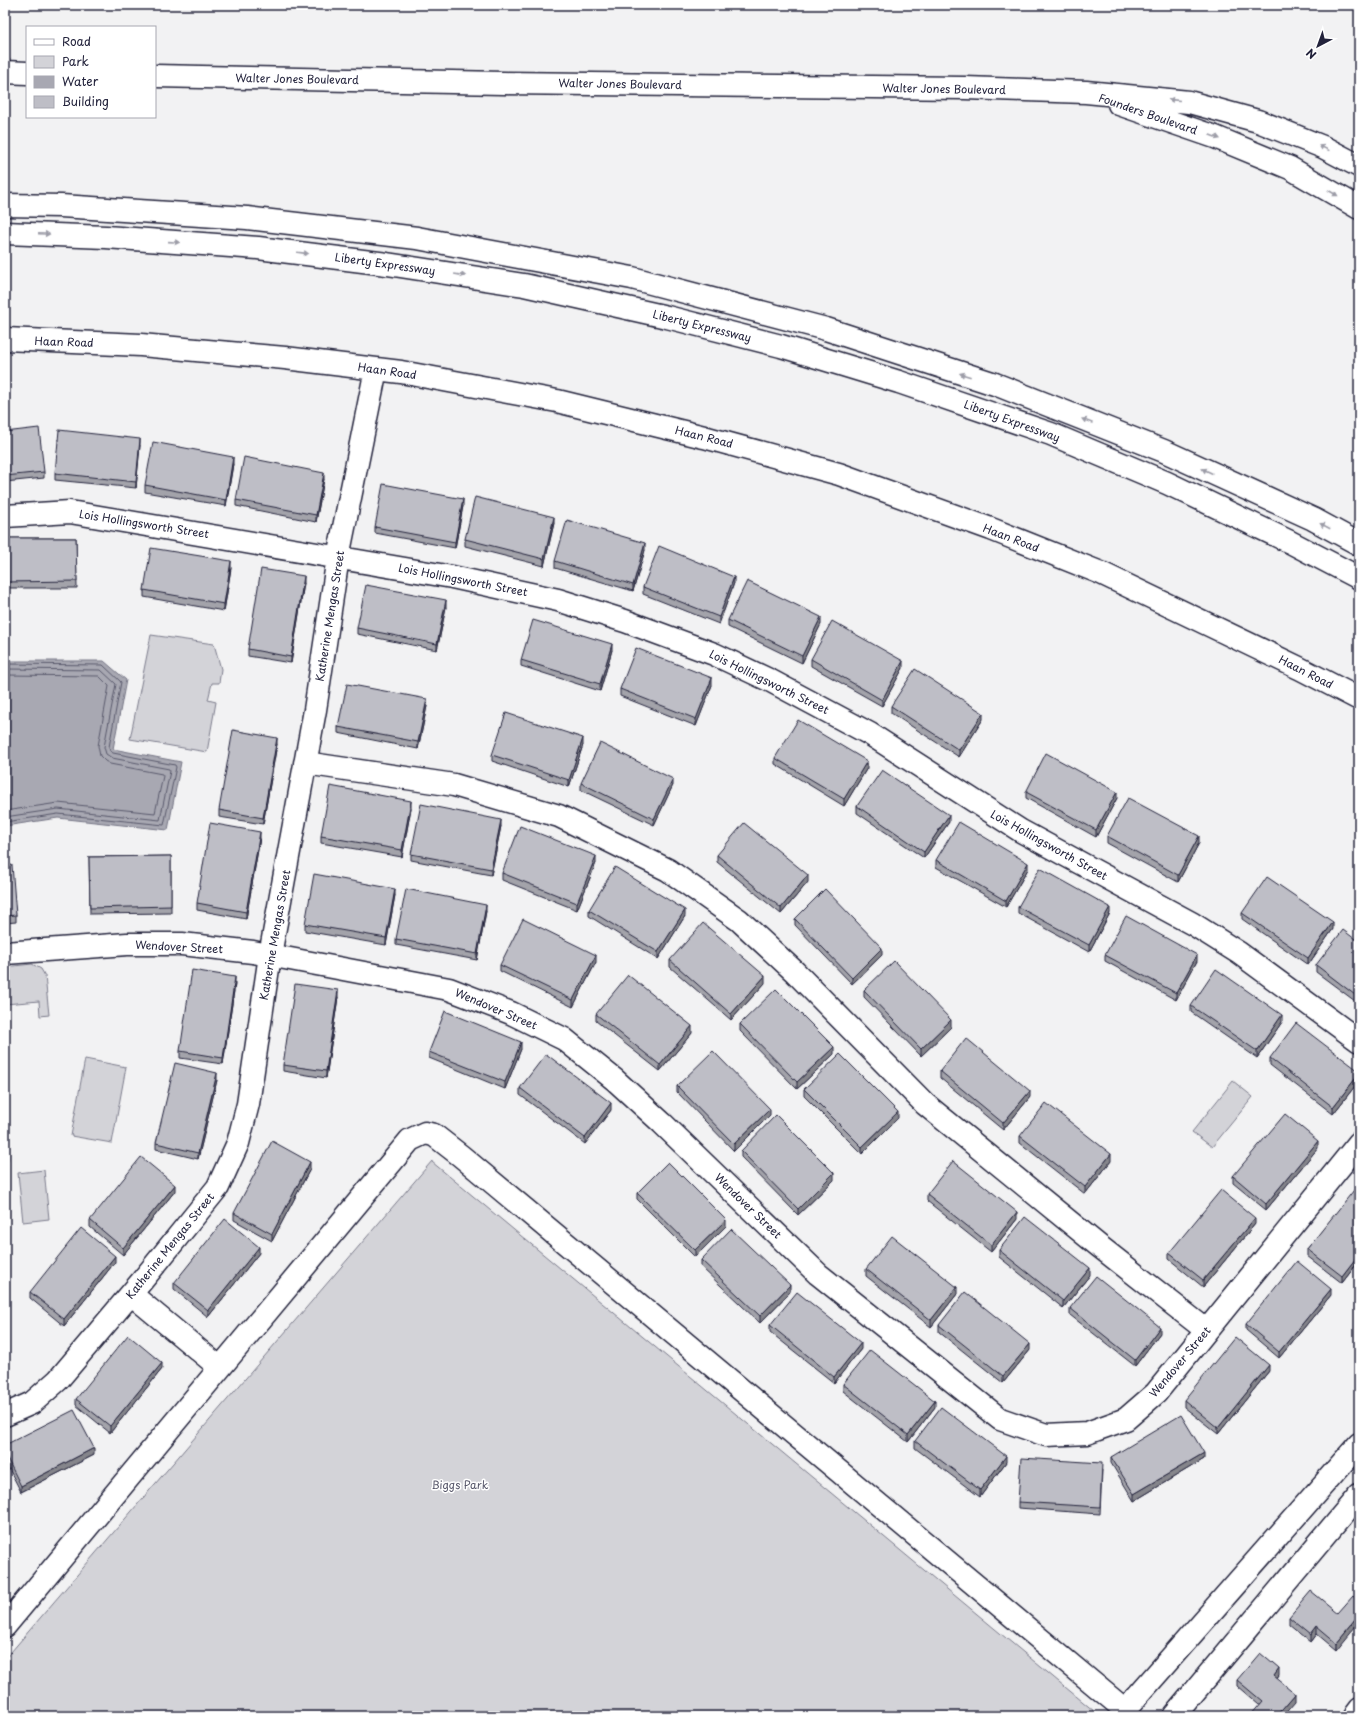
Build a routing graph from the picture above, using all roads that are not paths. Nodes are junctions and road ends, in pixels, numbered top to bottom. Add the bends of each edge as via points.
1 (5, 72) edge
2 (26, 73) edge
3 (156, 76) edge
4 (1086, 92) junction
5 (1359, 166) edge
6 (5, 205) edge
7 (1359, 208) edge
8 (5, 233) edge
9 (5, 339) edge
10 (376, 369) junction
11 (5, 516) edge
12 (1359, 544) edge
13 (338, 557) junction
14 (1359, 578) edge
15 (1359, 699) edge
16 (305, 763) junction
17 (5, 953) edge
18 (270, 955) junction
19 (1359, 1042) edge
20 (1359, 1143) edge
21 (131, 1294) junction
22 (1206, 1330) junction
23 (219, 1367) junction
24 (5, 1415) edge
25 (1359, 1444) edge
26 (1359, 1495) edge
27 (5, 1626) edge
28 (1359, 1708) edge
29 (1174, 1716) edge
30 (1352, 1716) edge

1 - 2 main road
3 - 4 main road, Walter Jones Boulevard
5 -> 4 main road, Founders Boulevard via 1323,147 1258,121 1189,102
4 -> 7 main road, Founders Boulevard via 1215,137 1290,168
12 -> 6 main road via 1313,519 1164,451 995,384 826,329 632,278 409,237 247,218 61,206
8 -> 14 main road, Liberty Expressway via 258,248 387,264 524,285 781,346 899,382 1051,434 1167,483
9 - 10 main road, Haan Road via 141,345
10 - 13 main road, Katherine Mengas Street
10 - 15 main road, Haan Road via 557,401 839,474 991,529 1101,573
11 - 13 main road, Lois Hollingsworth Street via 70,512
13 - 16 main road, Katherine Mengas Street
13 - 19 main road, Lois Hollingsworth Street via 452,576 558,600 625,621 721,657 870,734 1021,831 1193,924 1239,952
16 - 18 main road, Katherine Mengas Street
16 - 22 main road via 454,785 492,796 559,816 668,870 739,920 795,972 925,1104
17 - 18 main road, Wendover Street via 128,944 182,944
18 - 21 main road, Katherine Mengas Street via 248,1104 238,1143 218,1187
18 - 22 main road, Wendover Street via 449,989 511,1013 564,1039 615,1080 662,1123 818,1274 1000,1419 1046,1435 1087,1433 1126,1419 1156,1393
20 - 22 main road, Wendover Street
21 - 23 main road
21 - 24 main road, Katherine Mengas Street via 58,1380 32,1403
23 - 25 main road via 410,1140 425,1133 434,1135 1125,1710
23 - 27 main road
26 - 29 main road
28 - 30 main road

